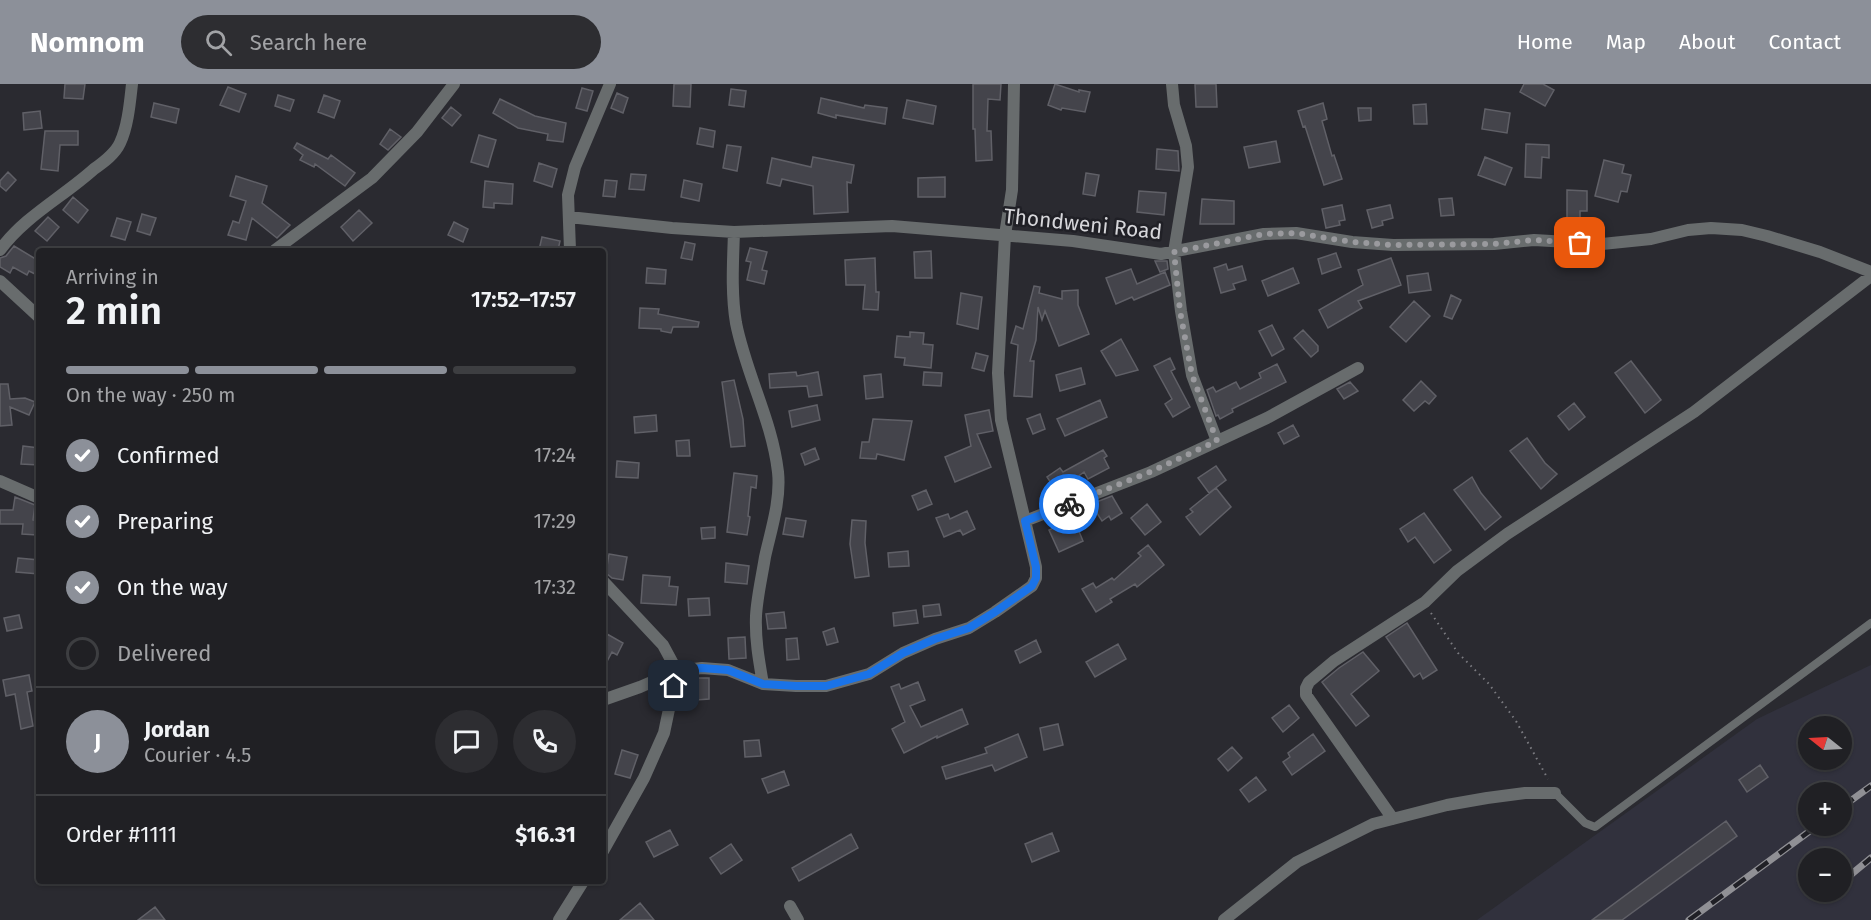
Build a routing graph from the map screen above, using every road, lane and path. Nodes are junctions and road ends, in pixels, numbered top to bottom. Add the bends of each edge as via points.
1 (132, 84) edge
2 (454, 84) edge
3 (610, 84) edge
4 (1014, 84) edge
5 (1172, 84) edge
6 (569, 217) junction
7 (734, 231) junction
8 (1005, 235) junction
9 (277, 248) edge
10 (570, 248) edge
11 (0, 250) edge
12 (1174, 252) junction
13 (1871, 274) edge
14 (0, 281) edge
15 (36, 314) edge
16 (1358, 368) dead end
17 (1217, 441) junction
18 (0, 481) edge
19 (36, 497) edge
20 (1025, 521) junction
21 (606, 585) edge
22 (1425, 602) junction
23 (1871, 623) edge
24 (677, 671) junction
25 (763, 684) junction
26 (606, 699) edge
27 (1555, 793) junction
28 (1393, 819) junction
29 (606, 846) edge
30 (582, 884) edge
31 (790, 906) dead end
32 (559, 920) edge
33 (798, 920) edge
34 (1224, 920) edge

1 - 11 street via 125,127 112,154 13,232
2 - 9 street via 417,132 372,178
3 - 6 street via 575,166 568,195
4 - 8 street via 1012,190
5 - 12 street via 1188,167
6 - 7 street, Thondweni Road
6 - 10 street
7 - 8 street, Thondweni Road via 892,226
7 - 25 street via 736,322 772,436 778,475 774,521 756,615
8 - 12 street, Thondweni Road via 1146,253
8 - 20 street via 998,373 1001,420
12 - 13 street, Thondweni Road via 1264,234 1296,233 1393,245 1534,240 1602,244 1710,228 1767,236 1820,252
12 - 17 street via 1192,375
13 - 22 street via 1694,412 1507,534 1457,571
14 - 15 street
16 - 17 street
17 - 20 street
18 - 19 street
20 - 25 street via 1036,578 1032,586 995,612 969,628 903,653 869,674 826,686
21 - 24 street via 663,645
22 - 27 path via 1458,653 1489,684 1516,721
22 - 28 street via 1334,661 1306,688 1306,695
23 - 27 lane via 1594,827
24 - 25 street via 728,670
24 - 26 street
24 - 29 street via 664,733
27 - 28 street via 1487,798
28 - 34 street via 1373,824 1297,862
30 - 32 street
31 - 33 street

